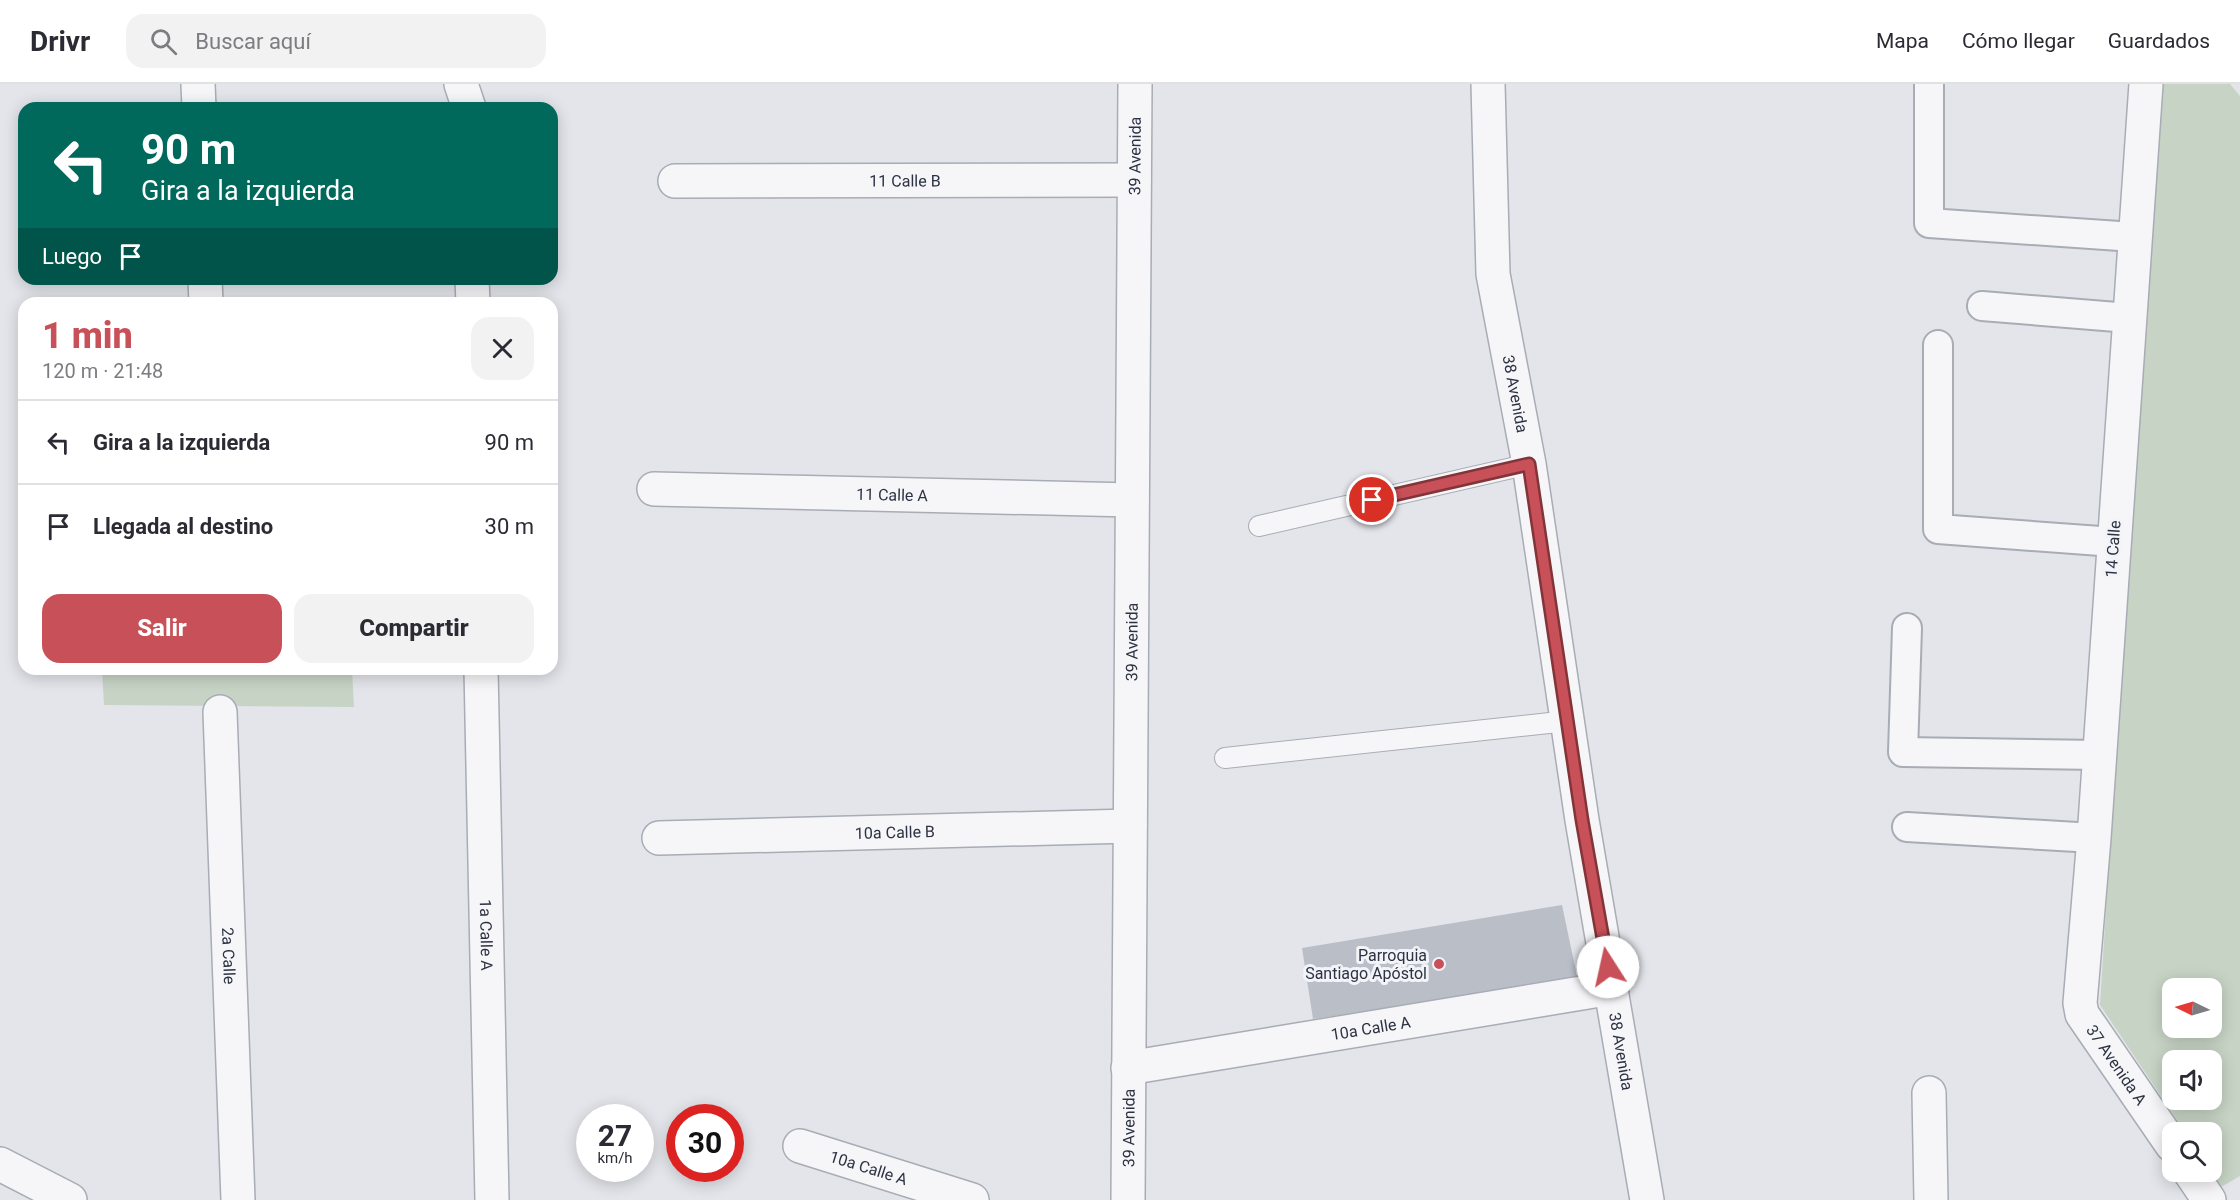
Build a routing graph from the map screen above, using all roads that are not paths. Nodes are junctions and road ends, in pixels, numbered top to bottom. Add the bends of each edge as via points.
1 (198, 84) edge
2 (461, 84) edge
3 (1135, 84) edge
4 (1488, 84) edge
5 (1929, 84) edge
6 (2146, 84) edge
7 (199, 102) edge
8 (467, 102) edge
9 (1134, 180) junction
10 (675, 181) dead end
11 (2134, 237) junction
12 (1982, 306) dead end
13 (2129, 318) junction
14 (1938, 345) dead end
15 (1529, 464) junction
16 (654, 489) dead end
17 (1132, 500) junction
18 (1259, 526) dead end
19 (2114, 542) junction
20 (1907, 628) dead end
21 (481, 675) edge
22 (220, 712) dead end
23 (1568, 721) junction
24 (2100, 755) junction
25 (1225, 759) dead end
26 (1130, 826) junction
27 (1907, 827) dead end
28 (659, 838) dead end
29 (2094, 838) junction
30 (1612, 988) junction
31 (2082, 1014) joint
32 (1128, 1068) junction
33 (1929, 1093) dead end
34 (2162, 1130) edge
35 (800, 1146) dead end
36 (0, 1164) edge
37 (2197, 1182) edge
38 (70, 1200) edge
39 (238, 1200) edge
40 (492, 1200) edge
41 (972, 1200) edge
42 (1128, 1200) edge
43 (1647, 1200) edge
44 (1931, 1200) edge
45 (2209, 1200) edge

1 - 7 street
2 - 8 street
3 - 9 street, 39 Avenida
4 - 15 street, 38 Avenida via 1493,274
5 - 11 street via 1929,223
6 - 11 street, 14 Calle
9 - 10 street, 11 Calle B
9 - 17 street, 39 Avenida
11 - 13 street, 14 Calle
12 - 13 street
13 - 19 street, 14 Calle
14 - 19 street via 1938,529
15 - 18 lane
15 - 23 street, 38 Avenida
16 - 17 street, 11 Calle A
17 - 26 street, 39 Avenida
19 - 24 street, 14 Calle
20 - 24 street via 1903,752
21 - 40 street, 1a Calle A
22 - 39 street, 2a Calle
23 - 25 lane
23 - 30 street, 38 Avenida
24 - 29 street, 14 Calle
26 - 28 street, 10a Calle B
26 - 32 street, 39 Avenida
27 - 29 street
29 - 31 street, 14 Calle
30 - 32 street, 10a Calle A
30 - 43 street, 38 Avenida
31 - 34 street, 37 Avenida A
32 - 42 street, 39 Avenida
33 - 44 street
35 - 41 street, 10a Calle A
36 - 38 street
37 - 45 street

